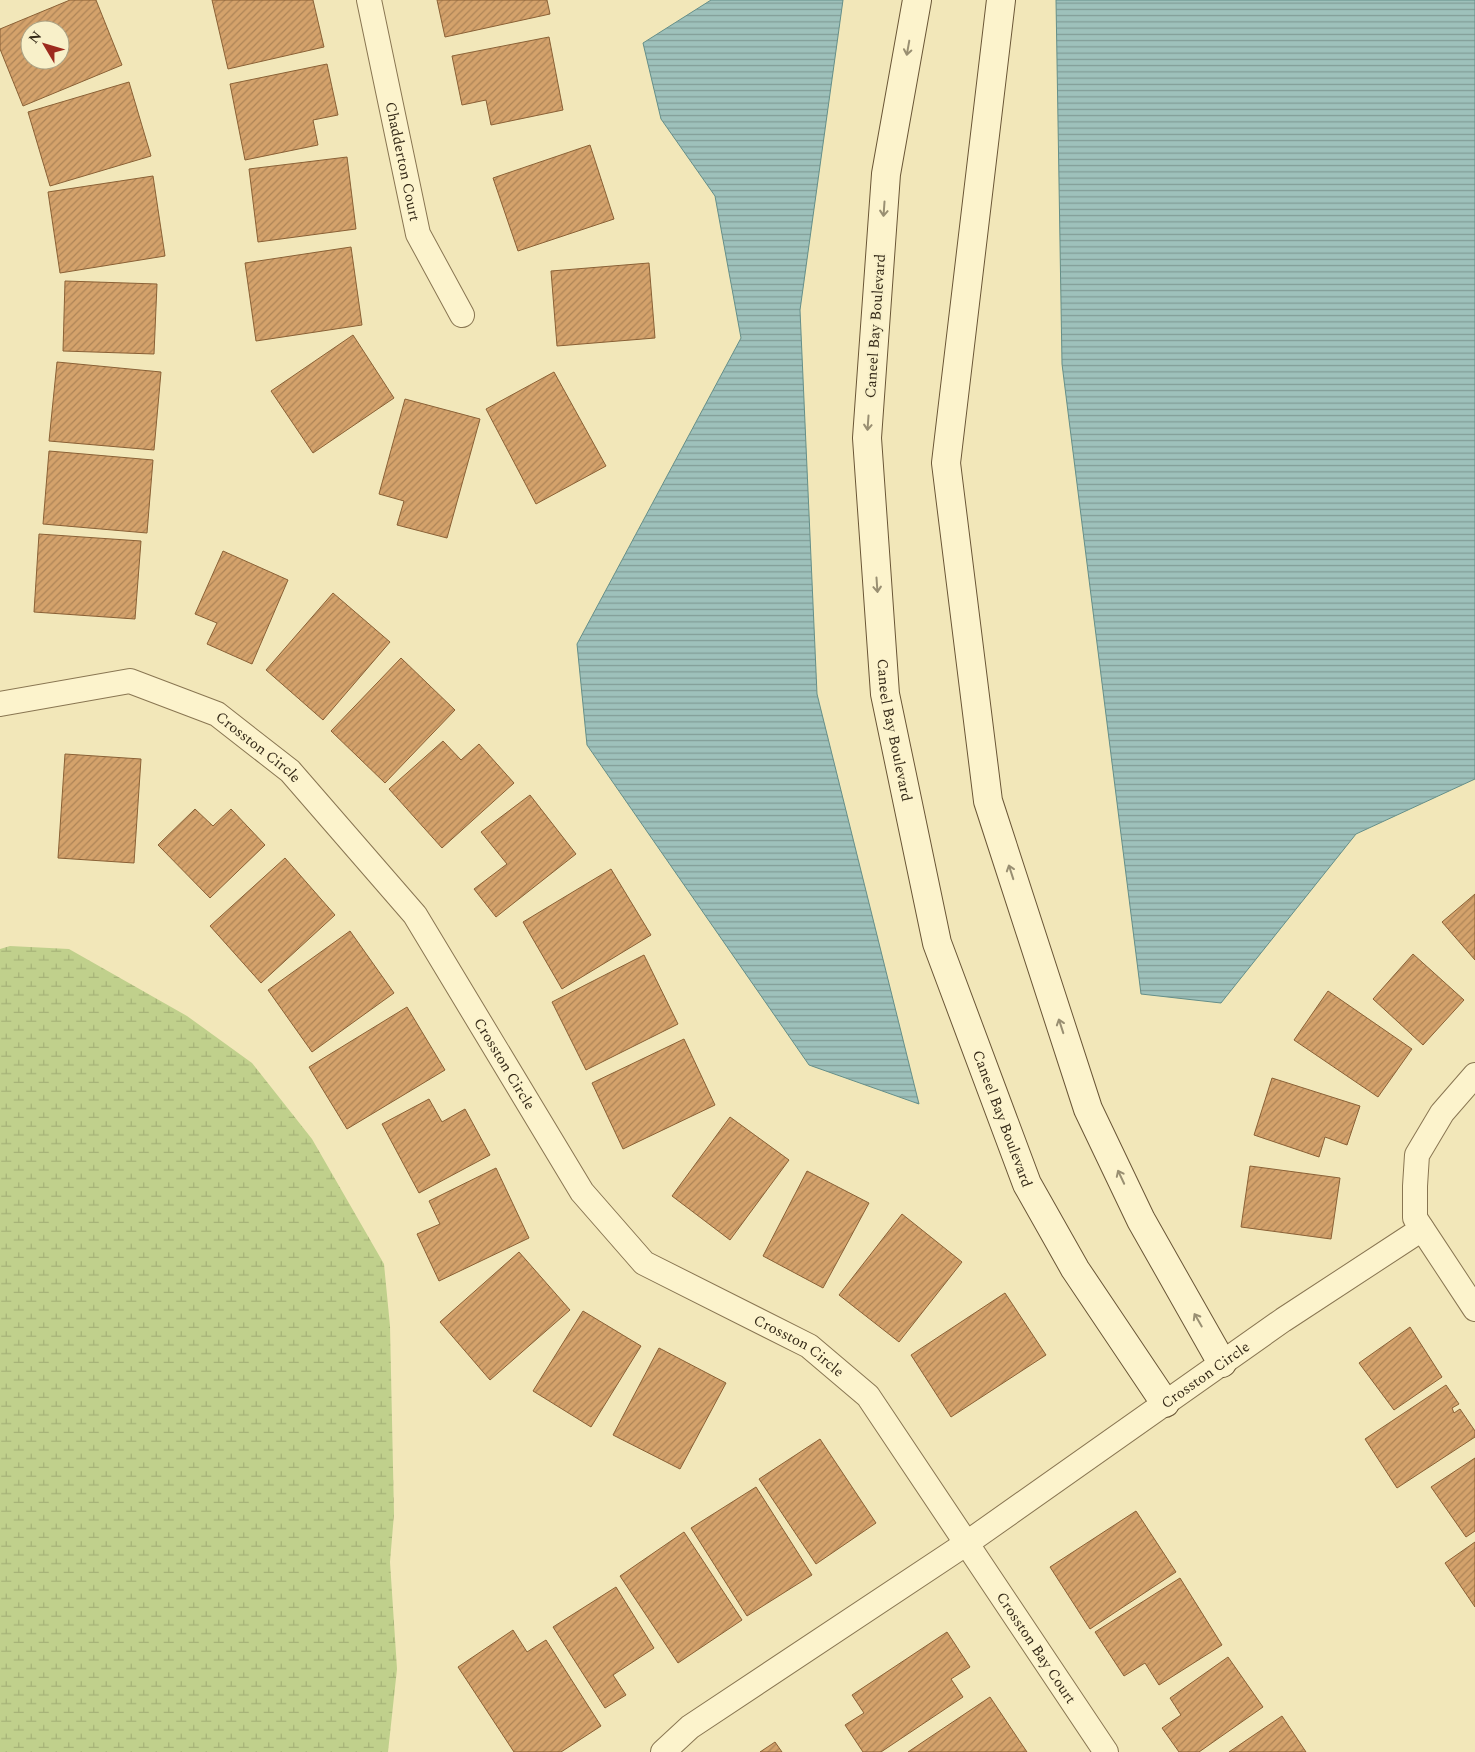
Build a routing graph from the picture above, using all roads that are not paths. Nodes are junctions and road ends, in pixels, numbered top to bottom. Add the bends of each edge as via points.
1 (370, 0) edge
2 (917, 0) edge
3 (1001, 0) edge
4 (462, 315) dead end
5 (0, 704) edge
6 (1475, 1075) edge
7 (1422, 1229) junction
8 (1475, 1309) edge
9 (1222, 1363) junction
10 (1165, 1403) junction
11 (967, 1543) junction
12 (663, 1752) edge
13 (1106, 1752) edge

1 - 4 street, Chadderton Court via 418,234
2 -> 10 street, Caneel Bay Boulevard via 886,174 866,438 885,694 937,943 1027,1184 1076,1269
9 -> 3 street via 1141,1220 1088,1109 988,801 946,463
5 - 11 street, Crosston Circle via 130,681 217,714 290,772 415,915 582,1192 644,1262 809,1346 868,1396
6 - 7 street via 1442,1113 1417,1155 1416,1218
7 - 8 street
7 - 9 street, Crosston Circle
9 - 10 street, Crosston Circle
10 - 11 street, Crosston Circle
11 - 12 street, Crosston Circle via 690,1727
11 - 13 street, Crosston Bay Court

